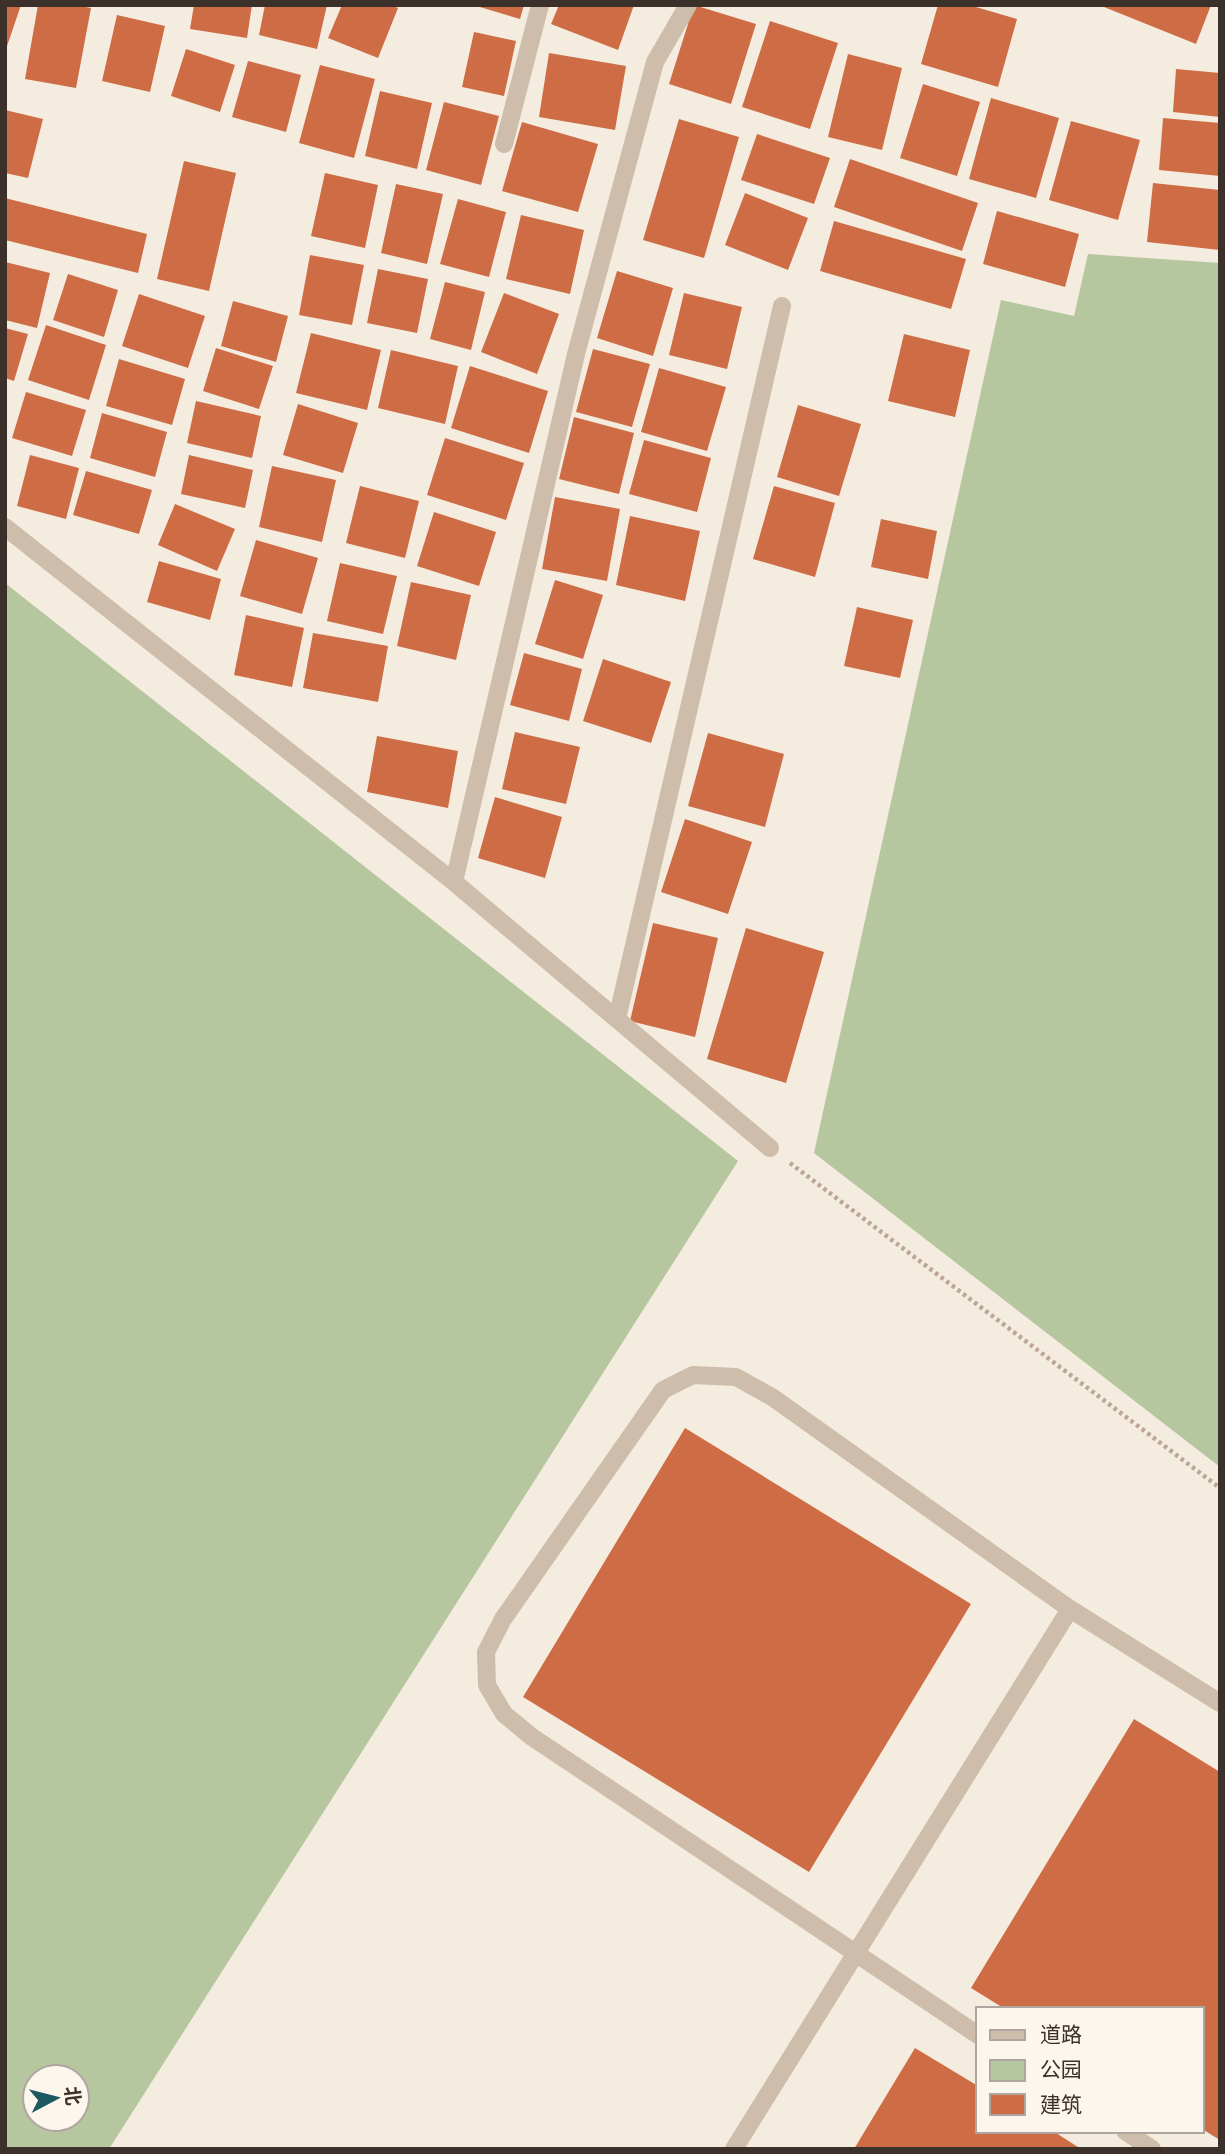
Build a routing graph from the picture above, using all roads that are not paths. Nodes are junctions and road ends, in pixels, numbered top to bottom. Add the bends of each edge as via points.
1 (540, 5) edge
2 (688, 5) edge
3 (504, 144) dead end
4 (782, 306) dead end
5 (5, 527) edge
6 (454, 882) junction
7 (617, 1019) junction
8 (770, 1148) road end
9 (1070, 1609) junction
10 (1220, 1703) edge
11 (855, 1954) junction
12 (976, 2034) edge
13 (1128, 2133) edge
14 (734, 2149) edge
15 (1152, 2149) edge

1 - 3 street
2 - 6 street via 655,62 579,341
4 - 7 street
5 - 6 street
6 - 7 street
7 - 8 street
9 - 10 street
9 - 11 street
9 - 11 street via 772,1397 736,1377 693,1375 663,1390 503,1619 486,1652 487,1685 504,1714
11 - 12 street
11 - 14 street
13 - 15 street

